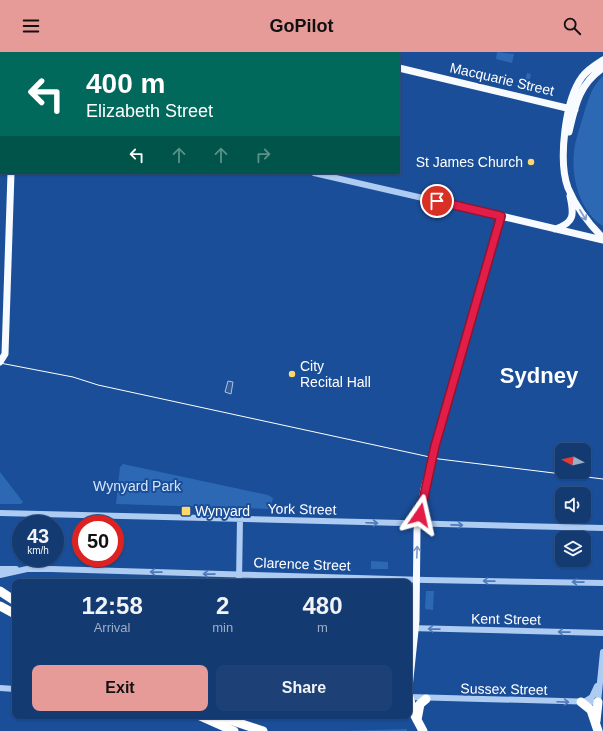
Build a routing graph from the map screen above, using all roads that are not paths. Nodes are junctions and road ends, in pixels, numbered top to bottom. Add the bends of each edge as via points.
1 (603, 60) edge
2 (400, 68) edge
3 (603, 68) edge
4 (572, 110) junction
5 (11, 174) edge
6 (318, 174) edge
7 (568, 188) junction
8 (501, 216) junction
9 (555, 229) junction
10 (603, 239) edge
11 (1, 361) edge
12 (0, 514) edge
13 (240, 519) junction
14 (418, 524) junction
15 (603, 528) edge
16 (0, 569) edge
17 (27, 569) junction
18 (240, 574) junction
19 (0, 575) edge
20 (240, 579) edge
21 (388, 579) edge
22 (412, 580) edge
23 (417, 580) junction
24 (603, 583) edge
25 (0, 591) edge
26 (12, 599) edge
27 (0, 606) edge
28 (12, 612) edge
29 (412, 628) edge
30 (603, 633) edge
31 (603, 652) edge
32 (599, 683) junction
33 (1, 688) edge
34 (12, 689) edge
35 (412, 697) edge
36 (426, 699) junction
37 (581, 702) junction
38 (598, 702) junction
39 (412, 705) edge
40 (207, 719) edge
41 (227, 719) edge
42 (417, 720) junction
43 (597, 727) edge
44 (234, 731) edge
45 (263, 731) edge
46 (422, 731) edge

1 - 4 main road via 581,78 573,94
2 - 4 main road, Macquarie Street
3 - 4 main road via 587,81
4 - 7 main road via 565,135
5 - 11 main road via 5,354
6 - 8 street
7 - 9 main road via 572,218 568,224
7 -> 10 main road via 588,222
8 - 9 main road
8 - 14 main road via 435,446
9 - 10 main road
12 - 13 street, York Street
13 -> 14 street, York Street
13 - 18 street
14 -> 15 street, York Street
23 -> 14 main road
16 - 17 street
18 -> 17 street, Clarence Street
17 - 19 street, Clarence Street
18 - 20 street
18 - 21 street, Clarence Street
22 - 23 street, Clarence Street
24 -> 23 street, Clarence Street
23 - 29 main road
25 - 26 highway
27 - 28 highway
30 -> 29 street, Kent Street
31 - 32 street
32 - 37 street via 590,700
32 - 38 street
33 - 34 street
35 - 36 street, Sussex Street
36 -> 37 street, Sussex Street
36 - 42 highway via 420,704
37 - 38 street, Sussex Street
37 - 43 highway via 590,710
38 - 43 highway
39 - 42 highway
40 - 44 highway
41 - 45 highway, bridge
42 - 46 highway

